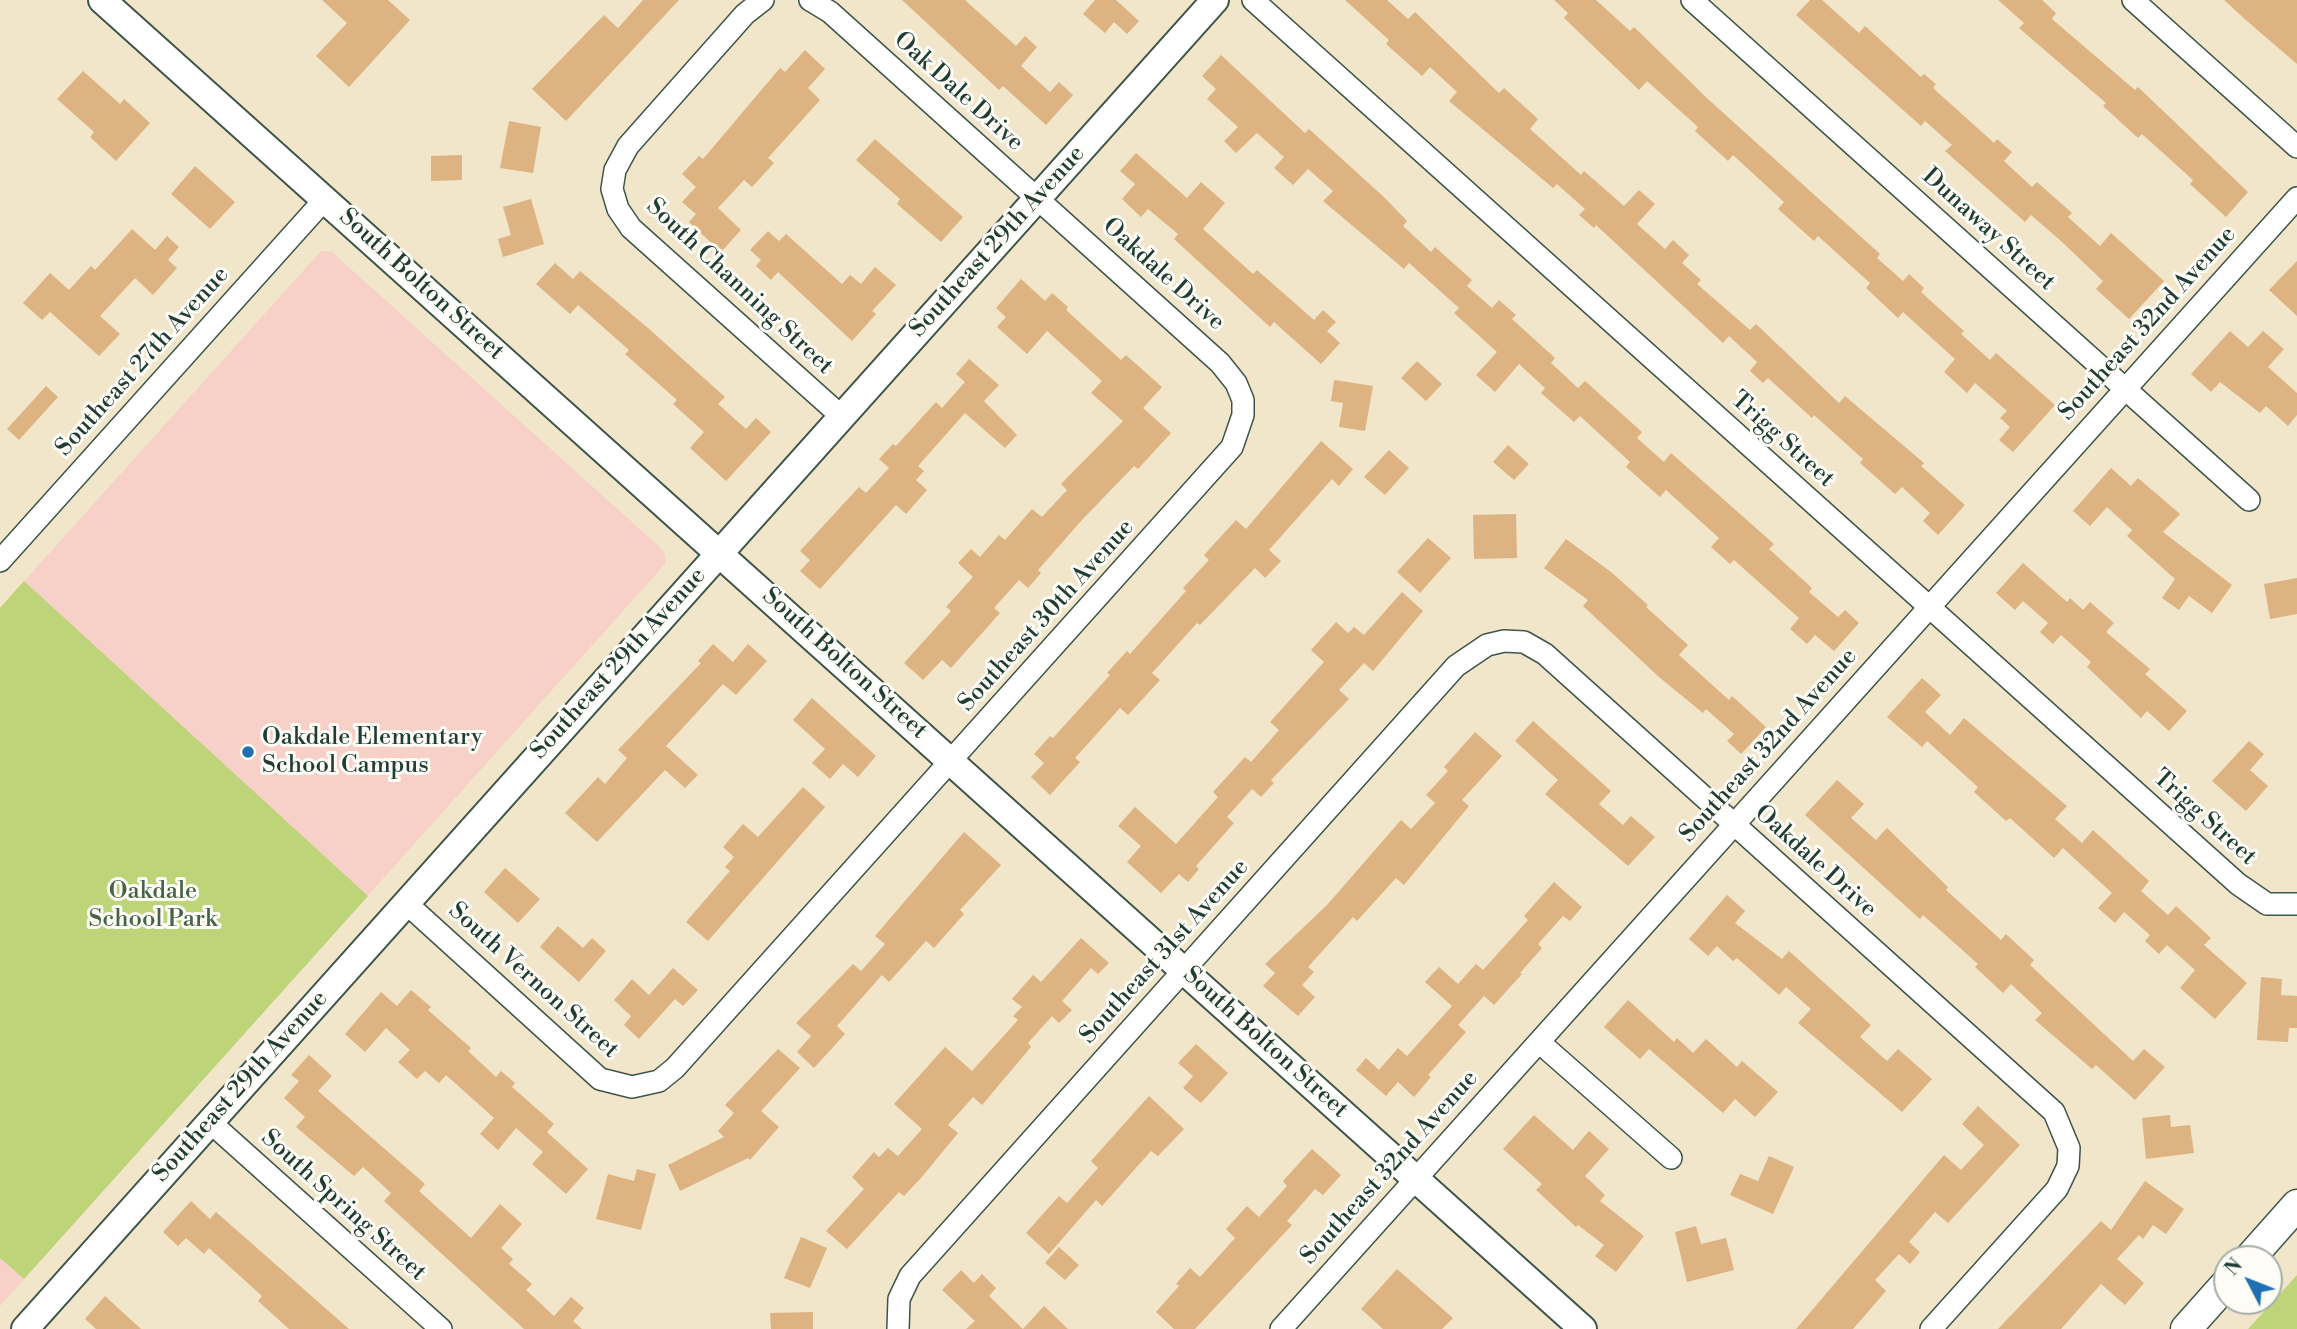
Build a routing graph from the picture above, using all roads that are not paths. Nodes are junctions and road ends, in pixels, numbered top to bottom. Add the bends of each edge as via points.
1 (103, 0) edge
2 (763, 0) edge
3 (810, 0) edge
4 (1215, 0) edge
5 (1253, 0) edge
6 (1692, 0) edge
7 (2133, 0) edge
8 (2297, 147) edge
9 (1037, 197) junction
10 (2297, 198) edge
11 (325, 199) junction
12 (2126, 388) junction
13 (1243, 400) joint
14 (841, 416) junction
15 (2249, 500) dead end
16 (719, 552) junction
17 (0, 561) edge
18 (1929, 607) junction
19 (1504, 641) joint
20 (953, 761) junction
21 (1734, 824) junction
22 (406, 902) junction
23 (2290, 905) edge
24 (1184, 971) junction
25 (1539, 1042) junction
26 (632, 1087) joint
27 (210, 1122) junction
28 (1671, 1158) dead end
29 (1416, 1178) junction
30 (2297, 1205) edge
31 (2261, 1245) edge
32 (2213, 1299) edge
33 (1292, 1325) edge
34 (898, 1326) edge
35 (25, 1329) edge
36 (441, 1329) edge
37 (1583, 1329) edge
38 (1931, 1329) edge
39 (2186, 1329) edge

1 - 11 street, South Bolton Street
2 - 14 street, South Channing Street via 745,14 628,146 615,170 612,189 631,228
3 - 9 street, Oak Dale Drive via 830,12
4 - 9 street, Southeast 29th Avenue
5 - 18 street, Trigg Street
6 - 12 street, Dunaway Street
7 - 8 street
9 - 13 street, Oakdale Drive via 1220,363
9 - 14 street, Southeast 29th Avenue
10 - 12 street, Southeast 32nd Avenue
11 - 16 street, South Bolton Street
11 - 17 street, Southeast 27th Avenue
12 - 15 street, Dunaway Street
12 - 18 street, Southeast 32nd Avenue
13 - 20 street, Southeast 30th Avenue via 1239,430 1221,461
14 - 16 street, Southeast 29th Avenue
16 - 20 street, South Bolton Street
16 - 22 street, Southeast 29th Avenue
18 - 21 street, Southeast 32nd Avenue
18 - 23 street, Trigg Street via 2238,884 2267,904
19 - 21 street, Oakdale Drive via 1524,642 1545,654
19 - 24 street, Southeast 31st Avenue via 1488,645 1456,666
20 - 24 street, South Bolton Street
20 - 26 street, Southeast 30th Avenue via 675,1068 659,1081
21 - 25 street, Southeast 32nd Avenue
21 - 38 street, Oakdale Drive via 2054,1112 2069,1148 2068,1166 2057,1189
22 - 26 street, South Vernon Street via 600,1079
22 - 27 street, Southeast 29th Avenue
24 - 29 street, South Bolton Street
24 - 34 street, Southeast 31st Avenue via 910,1276 899,1299
25 - 28 street
25 - 29 street, Southeast 32nd Avenue
27 - 35 street, Southeast 29th Avenue
27 - 36 street, South Spring Street
29 - 33 street, Southeast 32nd Avenue
29 - 37 street, South Bolton Street
30 - 31 main road
32 - 39 main road

